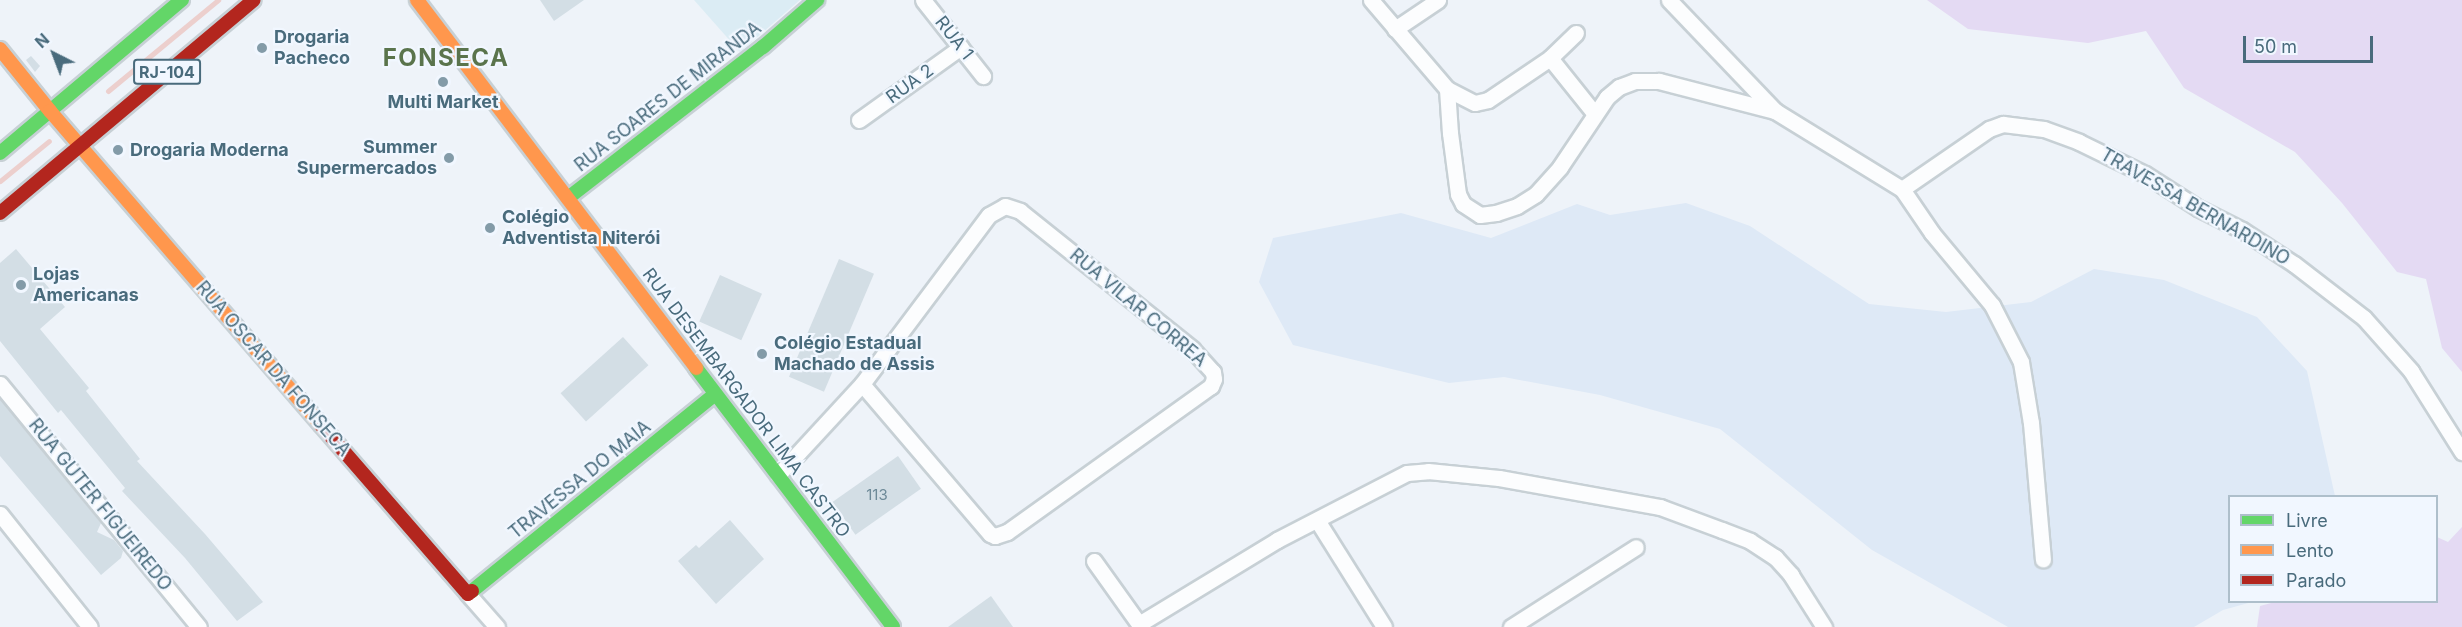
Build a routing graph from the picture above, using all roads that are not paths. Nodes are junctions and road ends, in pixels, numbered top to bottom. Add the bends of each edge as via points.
1 (182, 0) edge
2 (254, 0) edge
3 (417, 0) edge
4 (817, 0) edge
5 (923, 0) edge
6 (1371, 0) edge
7 (1438, 0) edge
8 (1669, 0) edge
9 (1395, 29) junction
10 (1576, 33) dead end
11 (961, 47) junction
12 (0, 49) edge
13 (1550, 58) junction
14 (983, 76) dead end
15 (1448, 89) junction
16 (50, 111) junction
17 (1775, 111) junction
18 (1594, 113) junction
19 (859, 120) dead end
20 (80, 146) junction
21 (0, 153) edge
22 (1902, 189) junction
23 (568, 198) junction
24 (0, 213) edge
25 (0, 384) edge
26 (862, 384) junction
27 (715, 394) junction
28 (2462, 452) edge
29 (778, 475) junction
30 (0, 514) edge
31 (1317, 520) junction
32 (1636, 547) dead end
33 (2043, 559) dead end
34 (1094, 561) dead end
35 (468, 594) junction
36 (1140, 626) edge
37 (90, 627) edge
38 (199, 627) edge
39 (497, 627) edge
40 (893, 627) edge
41 (1384, 627) edge
42 (1511, 627) edge
43 (1824, 627) edge

1 - 16 main road, RJ-104
2 - 20 main road, RJ-104
3 - 23 main road, RUA DESEMBARGADOR LIMA CASTRO
4 - 23 main road, RUA SOARES DE MIRANDA via 763,47
5 - 11 street, RUA 1
6 - 9 street
7 - 9 street
8 - 17 street
9 - 15 street
10 - 13 street
11 - 14 street, RUA 1
11 - 19 street, RUA 2
12 - 16 main road, RUA OSCAR DA FONSECA
13 - 15 street via 1488,100 1464,100
13 - 18 street
15 - 18 street via 1458,194 1463,204 1480,215 1516,206 1536,194 1560,167
16 - 20 main road, RUA OSCAR DA FONSECA
16 - 21 main road, RJ-104
17 - 18 street via 1659,81 1635,81 1619,87
17 - 22 street
20 - 24 main road, RJ-104
20 - 35 main road, RUA OSCAR DA FONSECA
22 - 28 street, TRAVESSA BERNARDINO via 1989,129 2003,124 2044,129 2079,142 2145,174 2242,230 2364,318 2411,371
22 - 33 street via 1932,233 1992,305 2020,362 2031,423
23 - 27 main road, RUA DESEMBARGADOR LIMA CASTRO
25 - 38 street, RUA GUTER FIGUEIREDO
26 - 26 street, RUA VILAR CORREA via 989,216 1005,206 1020,211 1192,349 1213,372 1214,379 1210,386 1007,532 995,536
26 - 29 street, RUA VILAR CORREA
27 - 29 main road, RUA DESEMBARGADOR LIMA CASTRO
27 - 35 main road, TRAVESSA DO MAIA
29 - 40 main road, RUA DESEMBARGADOR LIMA CASTRO
30 - 37 street
31 - 36 street via 1277,540
31 - 41 street
31 - 43 street via 1407,473 1428,471 1499,478 1660,507 1750,541 1775,557
32 - 42 street
34 - 36 street
35 - 39 street, RUA OSCAR DA FONSECA

